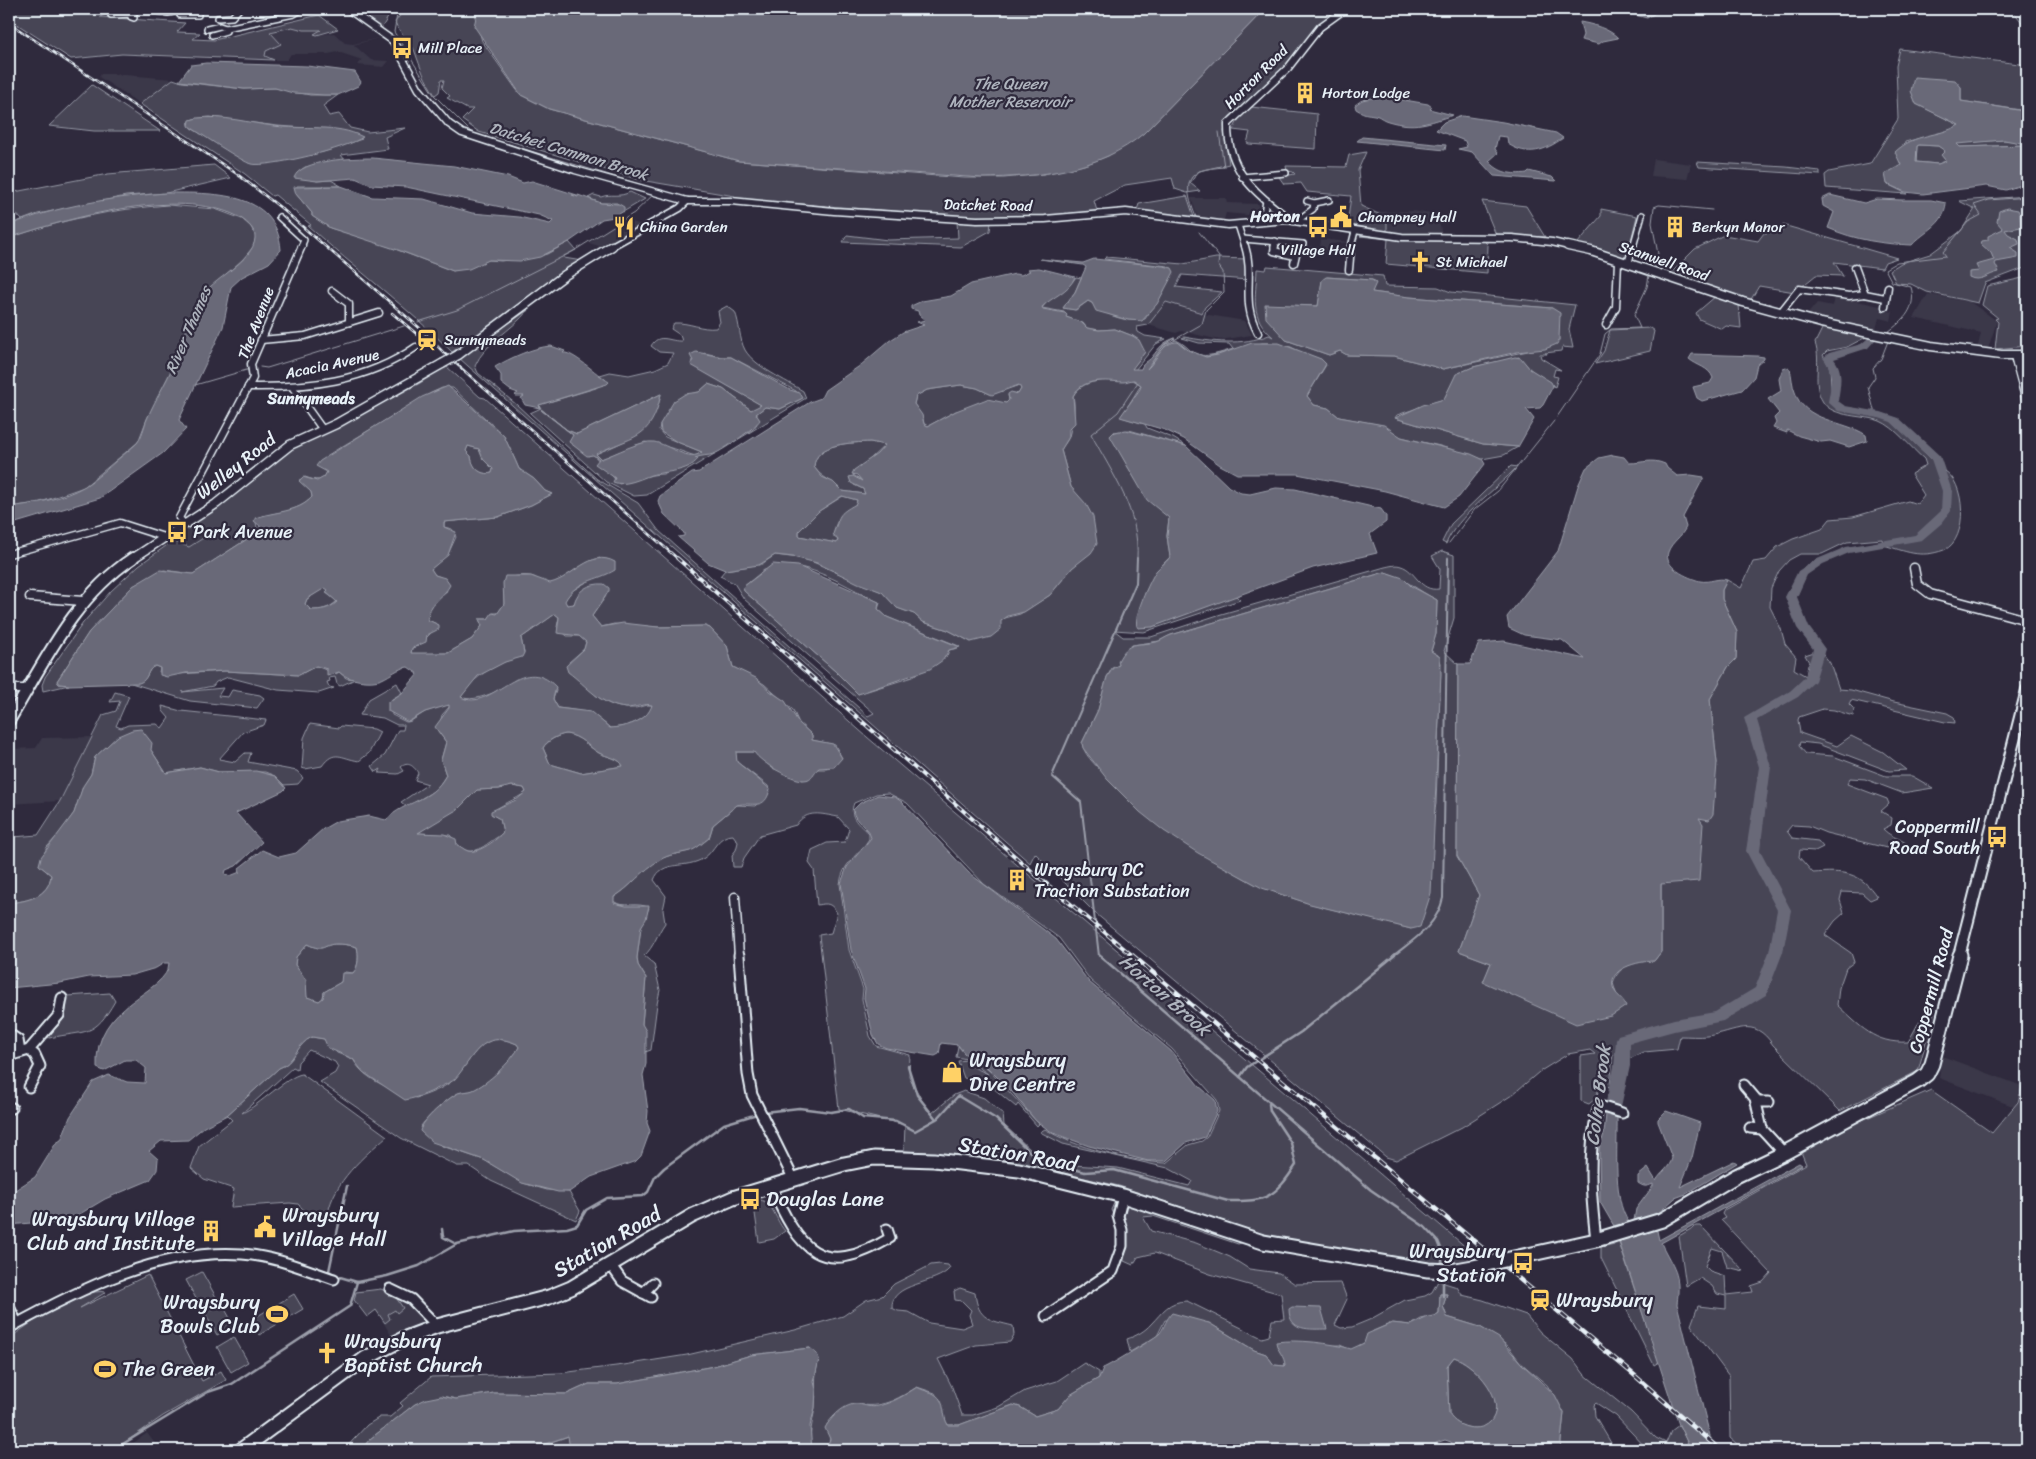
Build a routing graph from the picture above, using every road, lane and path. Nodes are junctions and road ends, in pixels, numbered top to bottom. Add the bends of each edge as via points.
1 (147, 9) edge
2 (189, 9) edge
3 (239, 9) edge
4 (348, 9) edge
5 (1345, 9) edge
6 (299, 10) edge
7 (184, 11) junction
8 (309, 12) dead end
9 (164, 13) junction
10 (110, 15) dead end
11 (189, 15) junction
12 (198, 15) dead end
13 (218, 18) dead end
14 (226, 28) junction
15 (207, 29) dead end
16 (212, 35) dead end
17 (1286, 173) dead end
18 (1242, 177) junction
19 (687, 200) junction
20 (1266, 200) junction
21 (1329, 200) dead end
22 (1307, 201) dead end
23 (1314, 203) junction
24 (1642, 216) dead end
25 (278, 217) dead end
26 (1263, 220) junction
27 (1287, 220) junction
28 (1298, 221) junction
29 (1240, 228) junction
30 (1356, 231) junction
31 (1243, 239) junction
32 (1275, 241) junction
33 (1303, 244) dead end
34 (1618, 261) junction
35 (1294, 263) dead end
36 (1628, 264) junction
37 (1855, 267) dead end
38 (1349, 270) dead end
39 (1888, 288) dead end
40 (332, 291) dead end
41 (1865, 294) junction
42 (1885, 298) junction
43 (1885, 307) dead end
44 (379, 313) dead end
45 (1780, 313) junction
46 (349, 322) junction
47 (1606, 325) dead end
48 (1258, 333) dead end
49 (261, 340) junction
50 (416, 347) dead end
51 (2027, 355) edge
52 (2016, 356) junction
53 (248, 387) junction
54 (293, 388) junction
55 (2027, 401) edge
56 (323, 430) junction
57 (184, 524) junction
58 (164, 537) junction
59 (9, 554) edge
60 (1914, 568) dead end
61 (30, 597) dead end
62 (83, 601) junction
63 (2027, 620) edge
64 (27, 689) junction
65 (9, 690) edge
66 (2027, 690) edge
67 (9, 721) edge
68 (735, 897) dead end
69 (62, 998) dead end
70 (9, 1034) edge
71 (24, 1051) junction
72 (9, 1056) edge
73 (1744, 1085) dead end
74 (29, 1088) dead end
75 (1756, 1102) junction
76 (1769, 1102) dead end
77 (1622, 1113) dead end
78 (1750, 1128) dead end
79 (1762, 1129) junction
80 (1784, 1153) junction
81 (793, 1178) junction
82 (771, 1186) junction
83 (1123, 1196) junction
84 (887, 1229) dead end
85 (1612, 1236) joint
86 (1596, 1240) junction
87 (610, 1264) junction
88 (334, 1279) dead end
89 (653, 1283) dead end
90 (390, 1288) dead end
91 (9, 1307) edge
92 (1046, 1316) dead end
93 (13, 1325) edge
94 (437, 1326) junction
95 (241, 1450) edge

1 - 9 street
1 - 10 street via 134,16
2 - 7 street
3 - 13 street via 232,17
4 - 19 street via 393,41 419,89 443,118 462,133
5 - 18 street, Horton Road via 1320,27 1288,68 1228,124 1232,162
6 - 8 street
6 - 14 street
7 - 9 street
7 - 11 street via 192,12
9 - 11 street
11 - 12 street
14 - 15 street
14 - 16 street via 226,31
17 - 18 street
18 - 20 street, Horton Road
19 - 29 street, Datchet Road via 977,220 1046,219 1126,212
19 - 56 street, Welley Road, bridge via 680,208 580,265 458,354
20 - 26 street
20 - 27 street, Horton Road
21 - 23 street
22 - 23 street
23 - 28 street via 1313,209
24 - 36 street
25 - 49 street, The Avenue via 304,240
26 - 27 street, Datchet Road
26 - 29 street, Datchet Road
27 - 28 street, Stanwell Road
28 - 30 street, Stanwell Road
29 - 31 street
30 - 34 street, Stanwell Road via 1402,237 1533,239 1569,245
30 - 38 street
31 - 32 street
31 - 48 street via 1250,264 1248,308
32 - 33 street
32 - 35 street via 1274,251 1277,253 1296,253
34 - 36 street, Stanwell Road
34 - 47 street via 1615,311
36 - 45 street, Stanwell Road
37 - 41 street
39 - 42 street
40 - 46 street via 349,304
41 - 42 street
41 - 45 street via 1845,296 1809,288 1798,289
42 - 43 street
44 - 46 street
45 - 52 street, Stanwell Road via 1896,340
46 - 49 street via 305,336
49 - 53 street, The Avenue via 251,364 253,378
50 - 54 street, Acacia Avenue via 394,362 372,371
51 - 52 street, Stanwell Road
52 - 55 street
53 - 54 street, Acacia Avenue
53 - 57 street, The Avenue via 179,518
54 - 56 street
56 - 57 street, Welley Road via 275,455 238,488
57 - 58 street, Welley Road
58 - 59 street via 120,522
58 - 62 street, Welley Road via 114,571
60 - 63 street via 1917,584 1930,594
61 - 62 street
62 - 64 street, Welley Road via 60,632
64 - 65 street
64 - 67 street, Welley Road
66 - 80 street, Coppermill Road via 1927,1074
68 - 81 street via 752,1095
69 - 71 street via 55,1022
70 - 71 street via 18,1040
71 - 72 street
71 - 74 street via 34,1055 40,1066
73 - 75 street
75 - 76 street
75 - 79 street
77 - 86 street via 1598,1109 1591,1130 1591,1197
78 - 79 street
79 - 80 street
80 - 85 street, Coppermill Road via 1736,1176 1662,1220
81 - 82 street, Station Road
81 - 83 street, Station Road via 844,1164 893,1157 1001,1167
82 - 84 street via 782,1211 815,1254 841,1257 871,1250 890,1238
82 - 87 street, Station Road via 692,1216
83 - 86 street, Station Road, bridge via 1263,1242 1428,1270 1473,1267
83 - 92 street via 1118,1216 1122,1246 1114,1270
85 - 86 street, Station Road
87 - 89 street via 622,1281 647,1295
87 - 94 street, Station Road via 571,1288 549,1297
88 - 93 street via 268,1257 211,1253 156,1265 88,1288
90 - 94 street via 404,1292
91 - 93 street
94 - 95 street, Station Road via 366,1358

